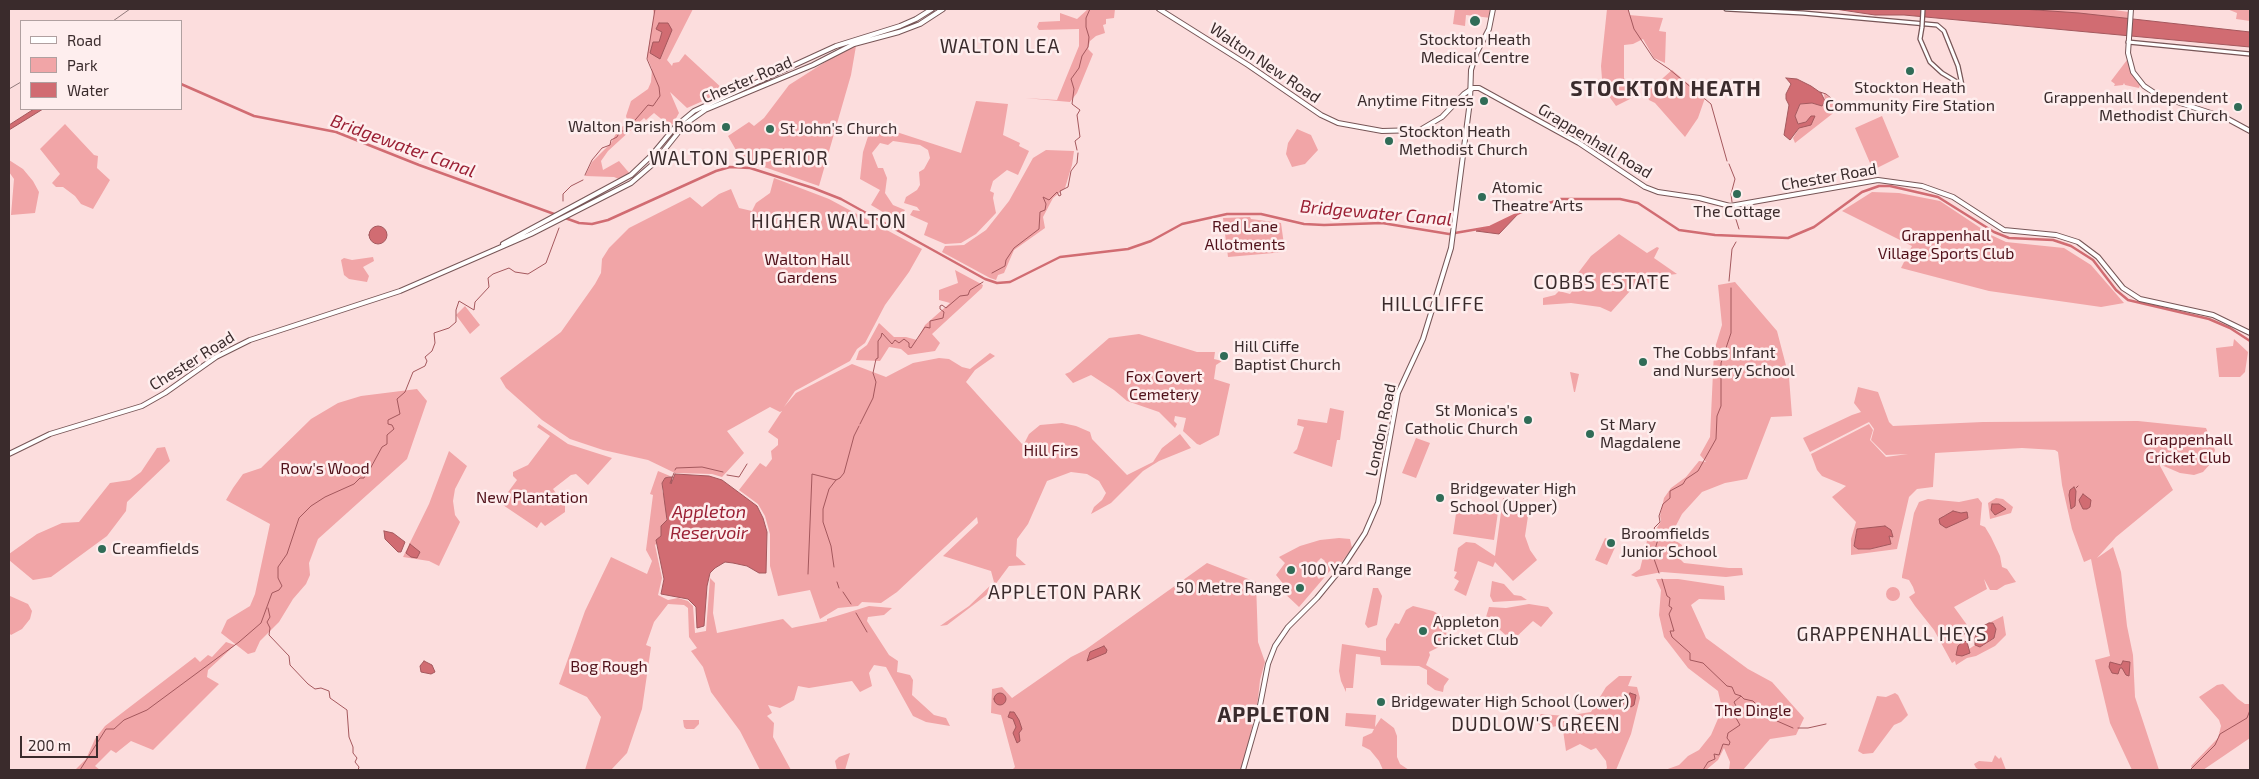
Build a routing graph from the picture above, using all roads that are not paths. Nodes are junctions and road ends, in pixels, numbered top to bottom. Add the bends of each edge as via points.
1 (932, 9) edge
2 (943, 9) edge
3 (1159, 9) edge
4 (1493, 9) edge
5 (1726, 9) edge
6 (1924, 9) edge
7 (2131, 9) edge
8 (2128, 40) junction
9 (2250, 54) edge
10 (1471, 90) junction
11 (2250, 131) edge
12 (1730, 206) joint
13 (565, 214) junction
14 (2250, 333) edge
15 (9, 454) edge
16 (1243, 770) edge

1 - 13 main road, Chester Road via 900,26 836,46 694,111 633,174
2 - 13 main road, Chester Road via 920,24 854,44 813,65 705,110 680,128 653,164 631,183
3 - 10 main road, Walton New Road via 1333,122 1382,131 1420,130 1442,117
4 - 10 main road, London Road via 1489,29 1472,65
5 - 6 main road, bridge via 1803,13 1937,25 1944,31 1962,85 1930,62 1920,39 1922,27
7 - 8 main road
8 - 9 main road
8 - 11 main road via 2131,68 2148,90 2226,118
10 - 12 main road, Grappenhall Road via 1481,90 1579,143 1650,189
10 - 16 main road, London Road via 1453,237 1423,339 1398,393 1380,495 1372,519 1344,565 1275,646 1266,668 1258,716
12 - 14 main road, Chester Road via 1878,180 1922,186 1953,197 2004,230 2056,235 2078,242 2098,257 2123,288 2140,298 2213,315
13 - 15 main road, Chester Road via 400,291 250,340 216,357 165,393 138,407 50,434

